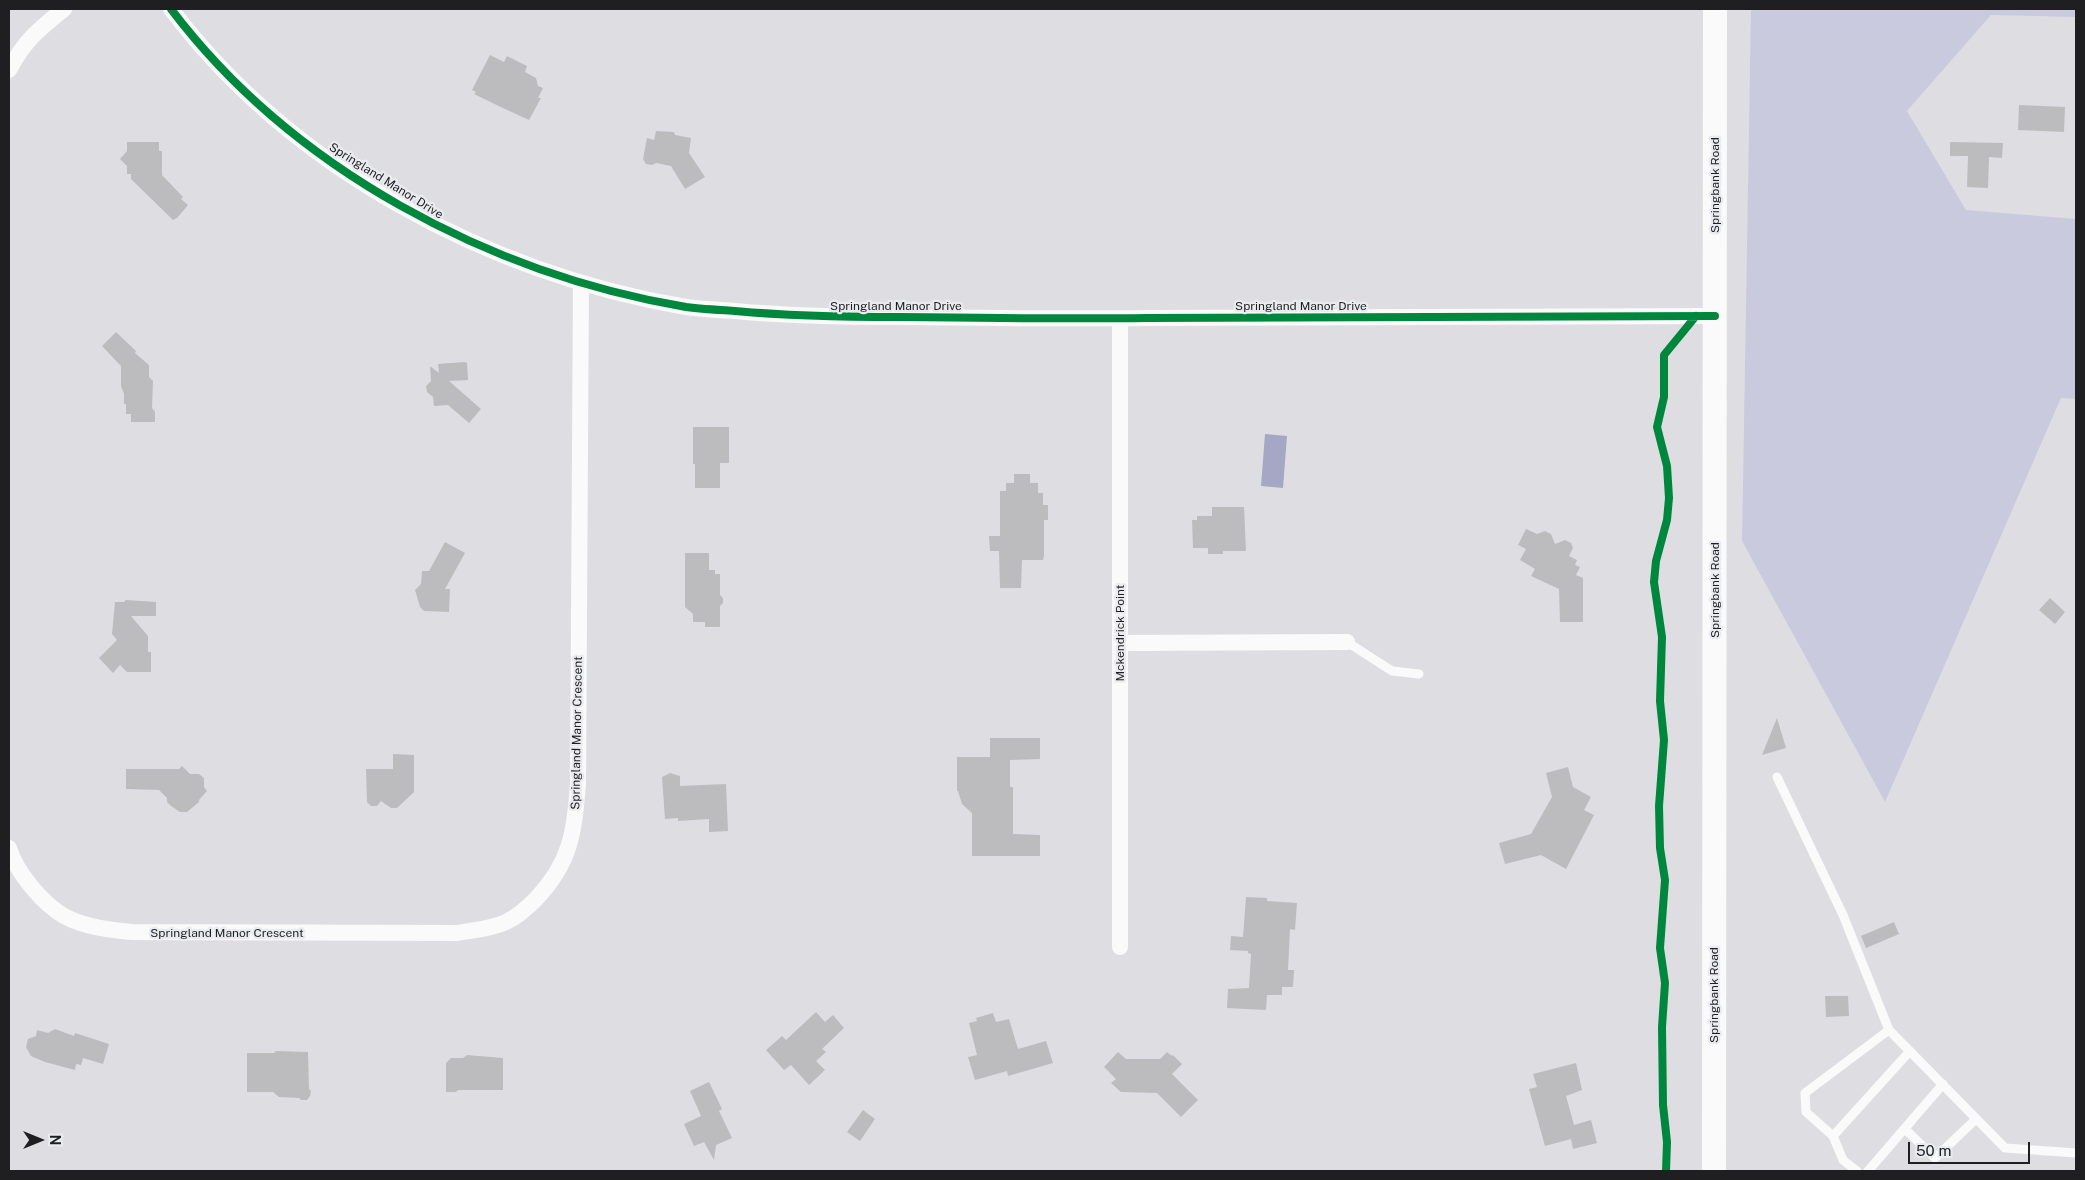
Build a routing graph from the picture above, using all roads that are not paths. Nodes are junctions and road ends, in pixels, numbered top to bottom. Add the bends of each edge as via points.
1 (64, 9) edge
2 (171, 9) edge
3 (1715, 9) edge
4 (9, 70) edge
5 (580, 283) junction
6 (1715, 316) junction
7 (1120, 318) junction
8 (1348, 642) joint
9 (1120, 643) junction
10 (1419, 674) dead end
11 (1777, 777) dead end
12 (9, 848) edge
13 (1120, 946) dead end
14 (1889, 1030) junction
15 (1910, 1051) junction
16 (1943, 1084) junction
17 (1976, 1119) junction
18 (1905, 1129) junction
19 (1834, 1136) junction
20 (2076, 1153) edge
21 (1714, 1171) edge
22 (1857, 1171) edge
23 (1868, 1171) edge

1 - 4 street via 32,34
2 - 5 street, Springland Manor Drive via 216,62 277,122 351,174 422,219 465,240
3 - 6 street, Springbank Road
5 - 7 street, Springland Manor Drive via 688,307 805,317
5 - 12 street, Springland Manor Crescent via 578,784 574,828 566,855 552,882 530,904 506,922 458,933 132,932 101,928 65,916 42,898 23,875
6 - 7 street, Springland Manor Drive
6 - 21 street, Springbank Road
7 - 9 street, Mckendrick Point
8 - 9 street
8 - 10 lane via 1392,672
9 - 13 street, Mckendrick Point
11 - 14 lane via 1843,915
14 - 15 lane
14 - 19 lane via 1805,1093 1806,1112
15 - 16 lane
15 - 19 lane
16 - 17 lane
16 - 18 lane
17 - 18 lane via 1935,1158
17 - 20 lane via 2005,1148
18 - 23 lane
19 - 22 lane via 1843,1160

